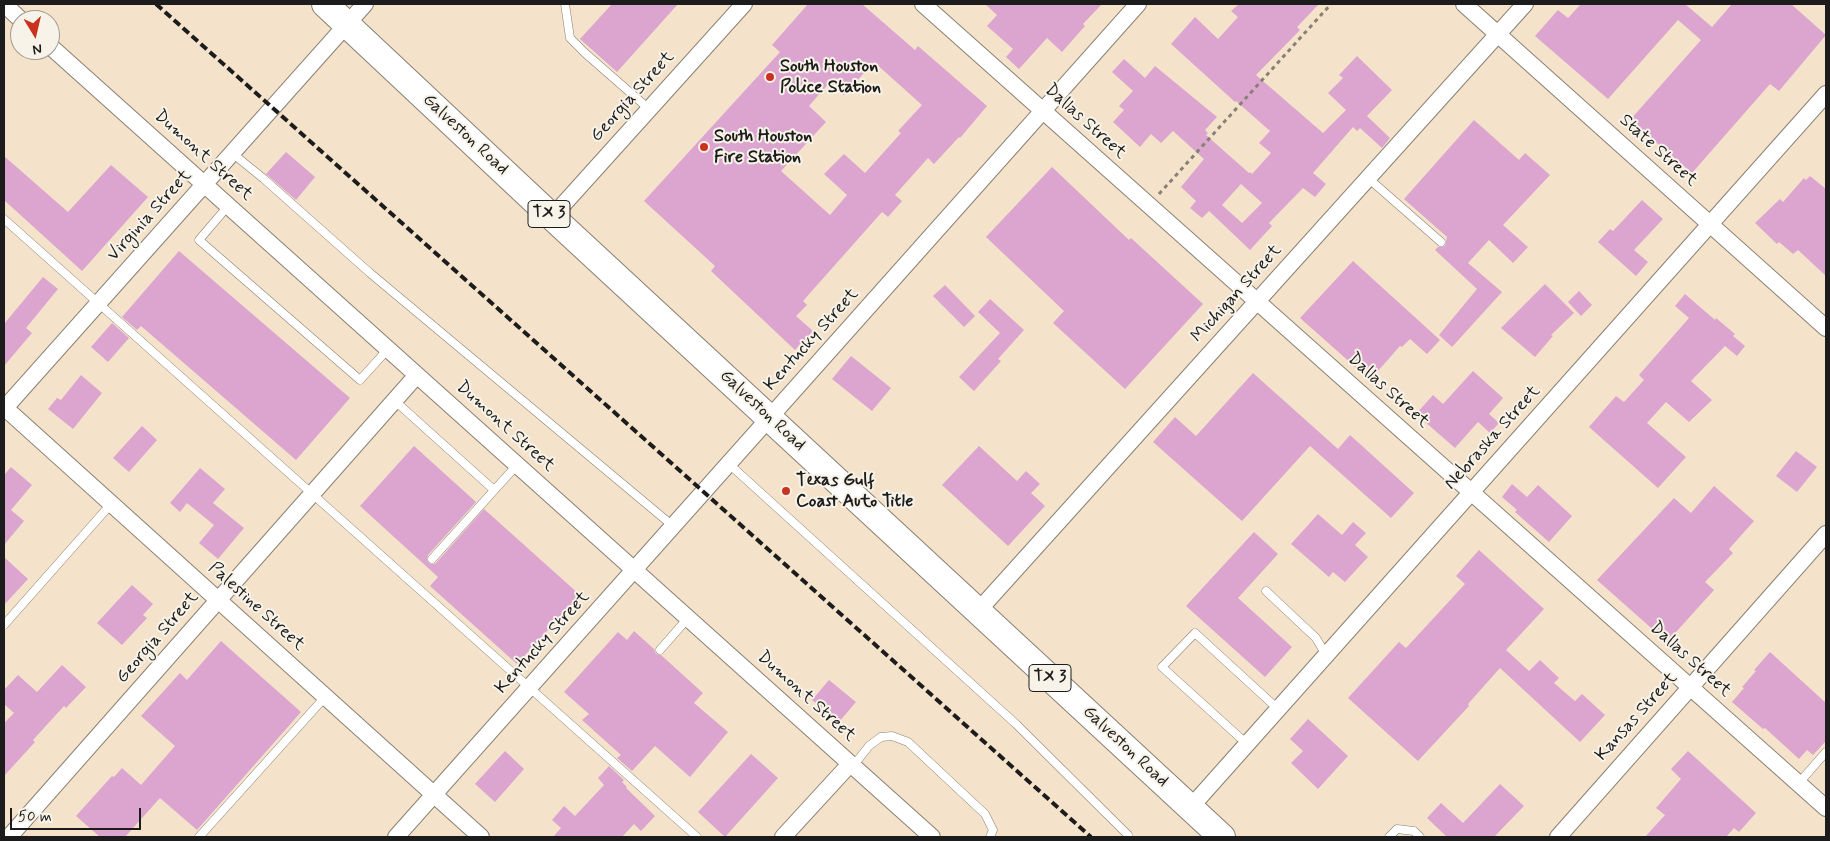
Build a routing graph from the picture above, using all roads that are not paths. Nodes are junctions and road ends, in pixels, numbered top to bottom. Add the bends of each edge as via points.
1 (325, 4) edge
2 (365, 4) edge
3 (565, 4) edge
4 (744, 4) edge
5 (923, 4) edge
6 (1138, 4) edge
7 (1464, 4) edge
8 (1525, 4) edge
9 (347, 24) junction
10 (1498, 34) junction
11 (60, 55) edge
12 (1826, 94) edge
13 (649, 109) junction
14 (1043, 110) junction
15 (232, 153) junction
16 (1368, 178) junction
17 (204, 184) junction
18 (228, 206) junction
19 (552, 217) junction
20 (4, 219) edge
21 (1710, 224) junction
22 (1441, 242) dead end
23 (1257, 301) junction
24 (98, 304) junction
25 (1826, 328) edge
26 (388, 349) junction
27 (417, 375) junction
28 (394, 401) junction
29 (4, 408) edge
30 (769, 418) junction
31 (729, 464) junction
32 (517, 465) junction
33 (494, 490) junction
34 (1472, 492) junction
35 (312, 494) junction
36 (111, 504) junction
37 (674, 526) junction
38 (1826, 534) edge
39 (432, 559) dead end
40 (634, 570) junction
41 (1266, 592) dead end
42 (218, 600) junction
43 (978, 611) junction
44 (688, 618) junction
45 (4, 625) edge
46 (660, 650) dead end
47 (1326, 655) junction
48 (1690, 687) junction
49 (529, 688) junction
50 (325, 696) junction
51 (1278, 709) junction
52 (1247, 744) junction
53 (1826, 752) edge
54 (852, 765) junction
55 (1798, 784) junction
56 (434, 795) junction
57 (1190, 808) junction
58 (1826, 808) edge
59 (1128, 836) dead end
60 (9, 837) edge
61 (200, 837) edge
62 (396, 837) edge
63 (481, 837) edge
64 (697, 837) edge
65 (783, 837) edge
66 (932, 837) edge
67 (990, 837) edge
68 (1222, 837) edge
69 (1389, 837) edge
70 (1420, 837) edge
71 (1558, 837) edge

1 - 9 main road, Galveston Road / TX 3
2 - 9 street, Virginia Street
3 - 13 lane via 570,38
4 - 13 street, Georgia Street
5 - 14 street, Dallas Street
6 - 14 street, Kentucky Street
7 - 10 street, State Street
8 - 10 street, Michigan Street
9 - 15 street, Virginia Street
9 - 19 main road, Galveston Road / TX 3
10 - 16 street, Michigan Street
10 - 21 street, State Street
11 - 17 street, Dumont Street
12 - 21 street, Nebraska Street
13 - 19 street, Georgia Street
14 - 23 street, Dallas Street
14 - 30 street, Kentucky Street
15 - 17 street, Virginia Street
15 - 37 lane via 370,273
16 - 22 lane
16 - 23 street, Michigan Street
17 - 18 street, Dumont Street
17 - 24 street, Virginia Street
18 - 26 street, Dumont Street
18 - 26 lane via 199,240 360,380
19 - 30 main road, Galveston Road / TX 3
20 - 24 lane
21 - 25 street, State Street
21 - 34 street, Nebraska Street
23 - 34 street, Dallas Street
23 - 43 street, Michigan Street
24 - 29 street, Virginia Street
24 - 35 lane
26 - 27 street, Dumont Street
27 - 28 street, Georgia Street
27 - 32 street, Dumont Street
28 - 33 lane
28 - 35 street, Georgia Street
29 - 36 street, Palestine Street
30 - 31 street, Kentucky Street
30 - 43 main road, Galveston Road / TX 3
31 - 37 street, Kentucky Street
31 - 59 lane via 1016,724
32 - 33 lane
32 - 40 street, Dumont Street
33 - 39 lane
34 - 47 street, Nebraska Street
34 - 48 street, Dallas Street
35 - 42 street, Georgia Street
35 - 49 lane
36 - 42 street, Palestine Street
36 - 45 lane
37 - 40 street, Kentucky Street
38 - 48 street, Kansas Street
40 - 44 street, Dumont Street
40 - 49 street, Kentucky Street
41 - 47 lane via 1316,638
42 - 50 street, Palestine Street
42 - 60 street, Georgia Street
43 - 57 main road, Galveston Road / TX 3
44 - 46 lane
44 - 54 street, Dumont Street
47 - 51 street, Nebraska Street
48 - 55 street, Dallas Street
48 - 71 street, Kansas Street
49 - 56 street, Kentucky Street
49 - 64 lane
50 - 56 street, Palestine Street
50 - 61 lane
51 - 52 street, Nebraska Street
51 - 52 lane via 1195,633 1162,668
52 - 57 street, Nebraska Street
53 - 55 lane
54 - 65 street
54 - 66 street, Dumont Street
54 - 67 lane via 881,737 892,736 908,742 985,814 993,830
55 - 58 street, Dallas Street
56 - 62 street, Kentucky Street
56 - 63 street, Palestine Street
57 - 68 main road, Galveston Road / TX 3
69 - 70 lane via 1397,829 1414,831

